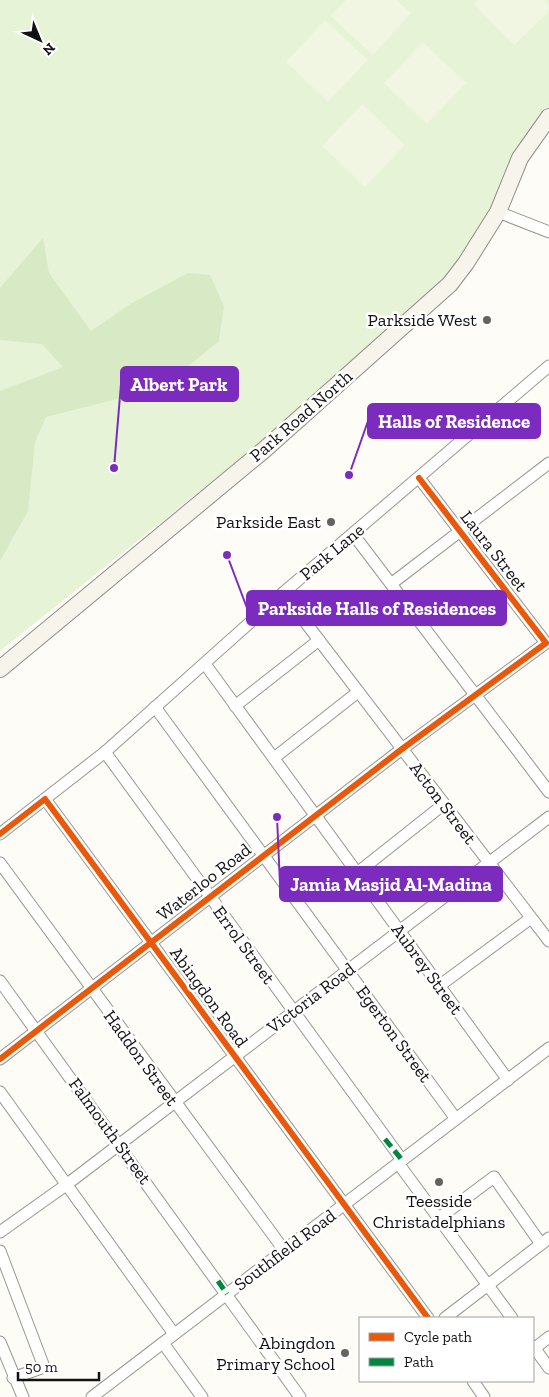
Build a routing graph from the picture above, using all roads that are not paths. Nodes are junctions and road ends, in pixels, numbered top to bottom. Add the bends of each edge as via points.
1 (549, 117) edge
2 (498, 212) junction
3 (549, 232) edge
4 (549, 366) edge
5 (549, 463) edge
6 (418, 478) junction
7 (460, 531) junction
8 (353, 534) junction
9 (391, 584) junction
10 (283, 593) junction
11 (319, 640) junction
12 (546, 643) joint
13 (205, 664) junction
14 (0, 669) edge
15 (358, 692) junction
16 (475, 695) junction
17 (235, 706) junction
18 (155, 707) junction
19 (402, 749) junction
20 (104, 752) junction
21 (274, 758) junction
22 (549, 792) edge
23 (45, 799) junction
24 (444, 804) junction
25 (315, 816) junction
26 (549, 817) edge
27 (0, 834) edge
28 (263, 856) junction
29 (488, 862) junction
30 (0, 863) edge
31 (357, 873) junction
32 (210, 897) junction
33 (531, 918) junction
34 (399, 930) junction
35 (549, 941) edge
36 (150, 943) junction
37 (347, 970) junction
38 (0, 981) edge
39 (440, 986) junction
40 (91, 988) junction
41 (292, 1012) junction
42 (37, 1030) junction
43 (549, 1048) edge
44 (234, 1056) junction
45 (0, 1059) edge
46 (508, 1080) junction
47 (0, 1092) edge
48 (174, 1103) junction
49 (456, 1119) junction
50 (120, 1144) junction
51 (400, 1162) junction
52 (66, 1185) junction
53 (343, 1205) junction
54 (440, 1218) junction
55 (0, 1232) edge
56 (545, 1241) edge
57 (284, 1250) junction
58 (0, 1251) edge
59 (488, 1285) junction
60 (227, 1294) junction
61 (427, 1317) edge
62 (446, 1317) edge
63 (511, 1317) edge
64 (174, 1334) junction
65 (549, 1338) edge
66 (0, 1342) edge
67 (163, 1343) junction
68 (534, 1347) edge
69 (549, 1368) edge
70 (13, 1378) junction
71 (474, 1382) edge
72 (105, 1393) edge
73 (23, 1397) edge
74 (92, 1397) edge
75 (202, 1397) edge
76 (300, 1397) edge
77 (484, 1397) edge

1 - 2 street, Park Road North via 520,158
2 - 3 street
2 - 14 street, Park Road North via 450,284 424,308 264,450
4 - 6 street, Park Lane
5 - 7 street
6 - 7 street, Laura Street
6 - 8 street, Park Lane
7 - 9 street
7 - 12 street, Laura Street
8 - 9 street
8 - 10 street, Park Lane
9 - 16 street
10 - 11 street, Acton Street
10 - 13 street, Park Lane
11 - 15 street, Acton Street
11 - 17 street
12 - 16 street, Waterloo Road
13 - 17 street, Aubrey Street
13 - 18 street, Park Lane
15 - 19 street, Acton Street
15 - 21 street
16 - 19 street, Waterloo Road
16 - 22 street
17 - 21 street, Aubrey Street
18 - 20 street, Park Lane
18 - 28 street, Egerton Street
19 - 24 street, Acton Street
19 - 25 street, Waterloo Road
20 - 23 street, Park Lane
20 - 32 street, Errol Street
21 - 25 street, Aubrey Street
23 - 27 street, Park Lane
23 - 36 street, Abingdon Road
24 - 29 street, Acton Street
24 - 31 street
25 - 28 street, Waterloo Road
25 - 31 street, Aubrey Street
26 - 29 street, Victoria Road
28 - 32 street, Waterloo Road
28 - 37 street, Egerton Street
29 - 33 street, Acton Street
29 - 34 street, Victoria Road
30 - 40 street, Haddon Street
31 - 34 street, Aubrey Street
32 - 36 street, Waterloo Road
32 - 41 street, Errol Street
33 - 35 street, Acton Street
33 - 39 street
34 - 37 street, Victoria Road
34 - 39 street, Aubrey Street
36 - 40 street, Waterloo Road
36 - 44 street, Abingdon Road
37 - 41 street, Victoria Road
37 - 49 street, Egerton Street
38 - 42 street, Falmouth Street
39 - 46 street, Aubrey Street
40 - 42 street, Waterloo Road
40 - 48 street, Haddon Street
41 - 44 street, Victoria Road
41 - 51 street, Errol Street
42 - 45 street, Waterloo Road
42 - 50 street, Falmouth Street
43 - 46 street, Southfield Road
44 - 48 street, Victoria Road
44 - 53 street, Abingdon Road
46 - 49 street, Southfield Road
47 - 52 street
48 - 50 street, Victoria Road
48 - 57 street, Haddon Street
49 - 51 street, Southfield Road
50 - 52 street, Victoria Road
50 - 60 street, Falmouth Street
51 - 53 street, Southfield Road
51 - 54 street, Errol Street
52 - 55 street, Victoria Road
52 - 64 street
53 - 57 street, Southfield Road
53 - 61 street
54 - 56 street via 494,1177
54 - 59 street, Errol Street
56 - 59 street
57 - 60 street, Southfield Road
58 - 70 street via 44,1367
59 - 62 street
59 - 63 street, Errol Street
60 - 64 street, Southfield Road
60 - 76 street, Falmouth Street
64 - 67 street, Southfield Road
65 - 68 street
66 - 70 street
67 - 72 street, Southfield Road
67 - 75 street
68 - 69 street
70 - 73 street
71 - 77 street
72 - 74 street, Southfield Road

